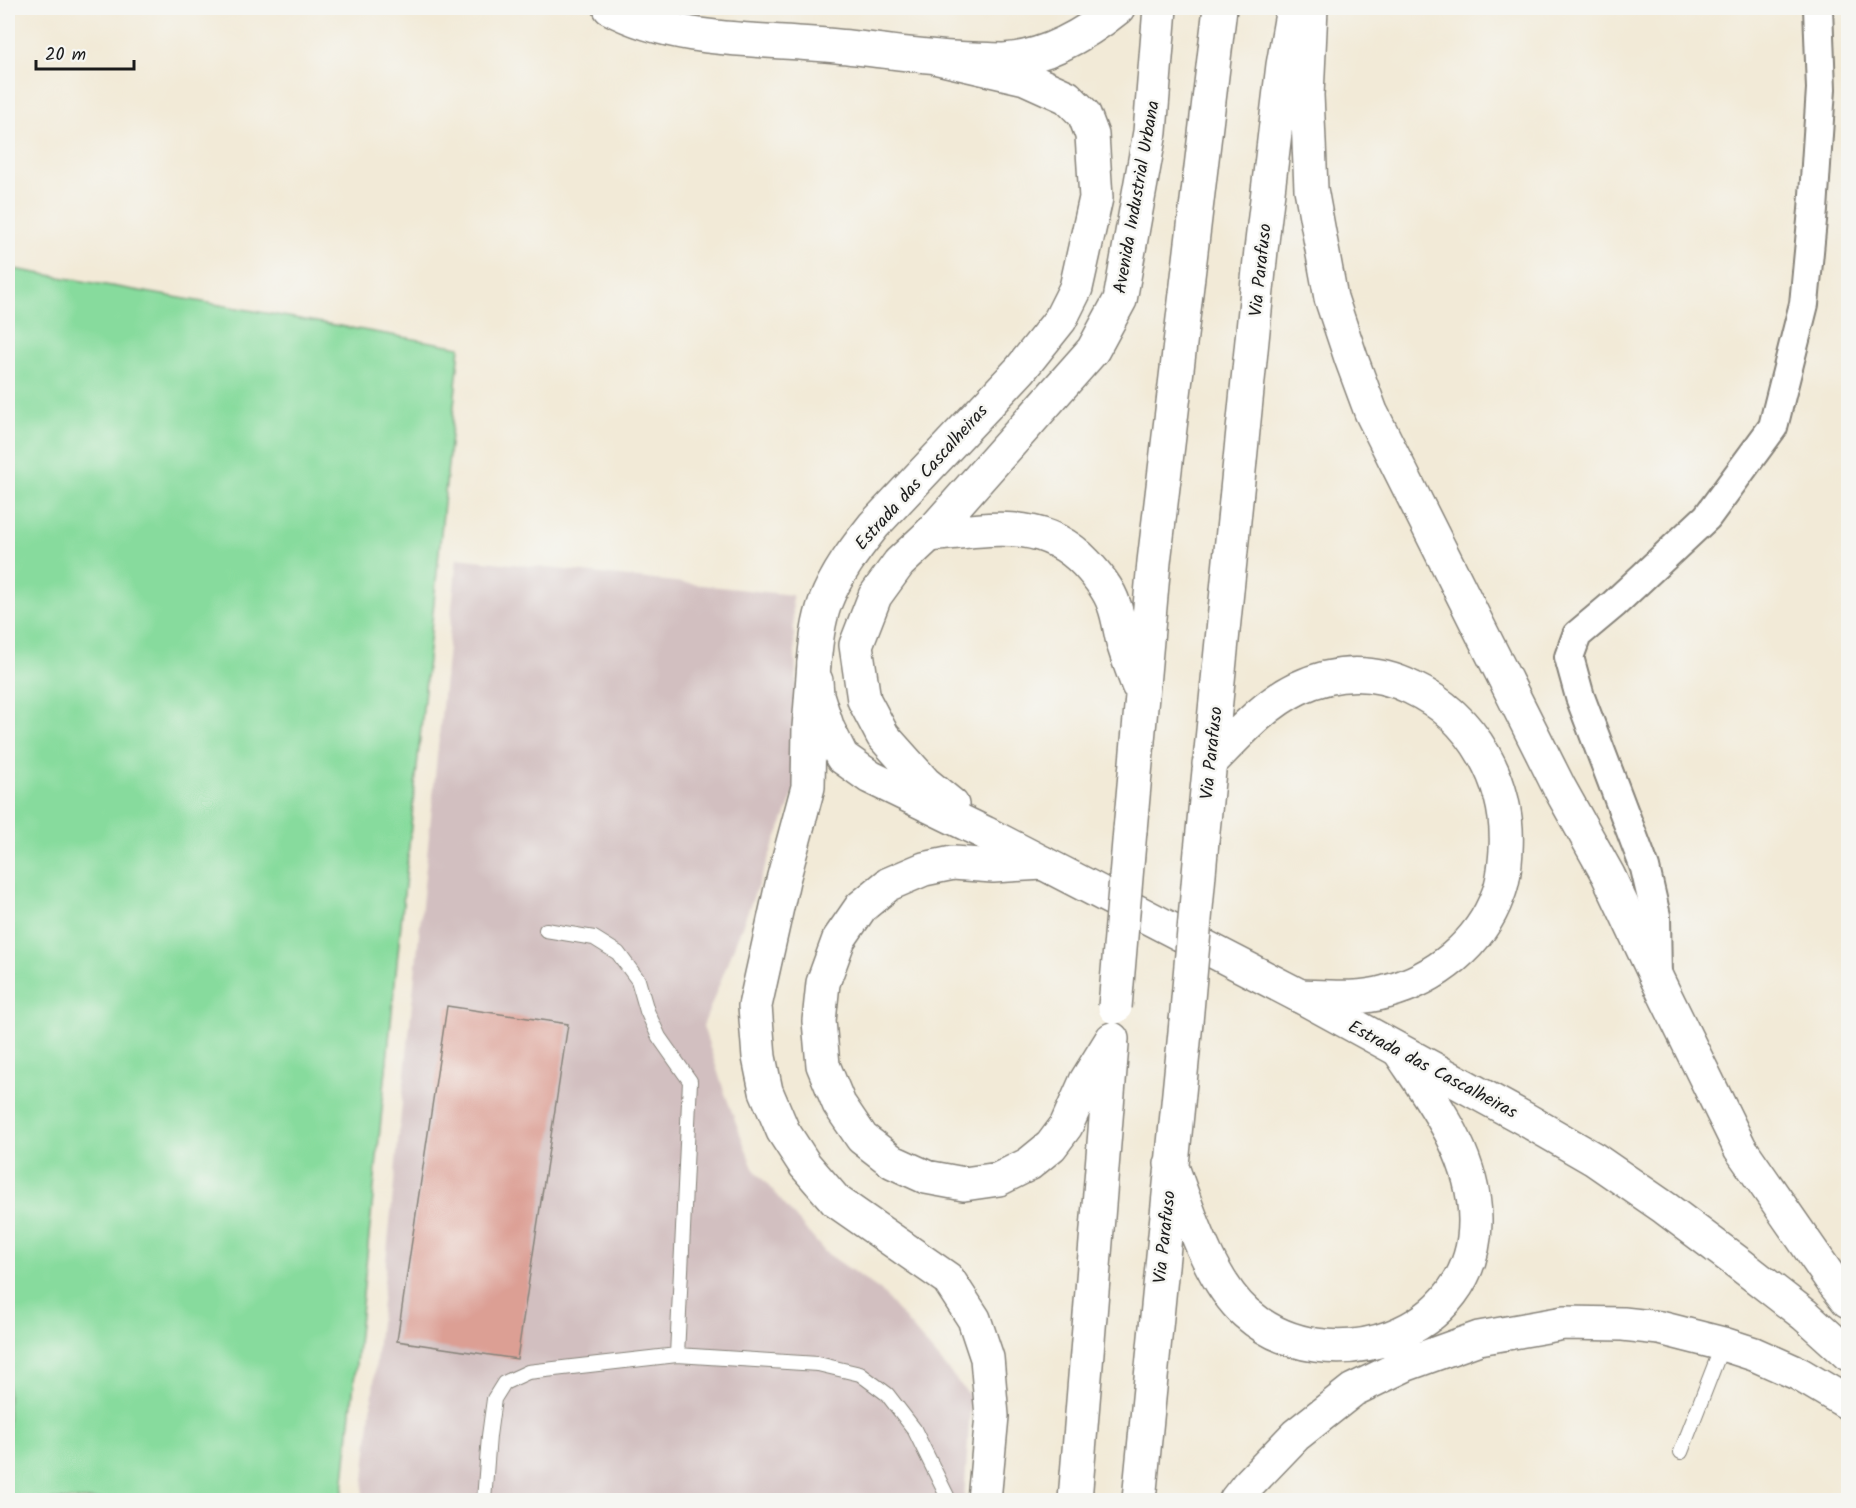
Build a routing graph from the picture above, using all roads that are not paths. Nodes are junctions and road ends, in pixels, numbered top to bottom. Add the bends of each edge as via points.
1 (610, 8) edge
2 (1118, 8) edge
3 (1160, 8) edge
4 (1220, 8) edge
5 (1293, 8) edge
6 (1311, 8) edge
7 (1818, 8) edge
8 (691, 21) edge
9 (938, 58) junction
10 (930, 535) junction
11 (814, 663) junction
12 (1142, 696) junction
13 (1209, 764) junction
14 (985, 833) junction
15 (1043, 863) junction
16 (546, 930) dead end
17 (1658, 981) junction
18 (1300, 996) junction
19 (1112, 1039) junction
20 (1400, 1052) junction
21 (1172, 1164) junction
22 (1848, 1301) edge
23 (1723, 1344) junction
24 (1848, 1354) edge
25 (677, 1355) junction
26 (1848, 1403) edge
27 (1681, 1452) dead end
28 (484, 1500) edge
29 (949, 1500) edge
30 (984, 1500) edge
31 (1075, 1500) edge
32 (1139, 1500) edge
33 (1236, 1500) edge

1 - 8 main road via 644,23
2 - 9 main road via 1095,27 1041,53 1005,60
3 - 10 main road, Avenida Industrial Urbana via 1150,132 1120,300 1093,350
4 - 12 main road via 1154,562
5 - 13 main road, Via Parafuso via 1261,250
6 - 17 main road via 1307,95 1311,189 1331,298 1351,358 1371,412 1559,788 1608,875
7 - 17 street via 1821,89 1804,304 1773,428 1707,517 1577,635 1569,657 1580,697 1645,868 1656,916
8 - 9 main road via 837,46
9 - 11 main road, Estrada das Cascalheiras via 1025,78 1067,97 1084,114 1092,135 1096,198 1076,288 1060,320 1020,370 853,552 824,605
10 - 12 main road via 1023,529 1076,552 1098,576 1114,603
10 - 14 main road, Estrada das Cascalheiras via 899,563 875,596 856,645 864,700 884,738 925,783
11 - 14 main road, Estrada das Cascalheiras via 828,729 842,757 870,777
11 - 30 main road via 808,787 755,1006 759,1057 766,1091 805,1165 836,1201 948,1279 974,1319 987,1358 992,1416
12 - 19 main road, bridge
13 - 18 main road via 1270,704 1300,687 1331,677 1376,675 1428,696 1461,722 1485,756 1499,789 1505,813 1505,867 1499,894 1469,943 1432,974 1409,986 1358,997
13 - 21 main road, Via Parafuso, bridge
14 - 15 main road, Estrada das Cascalheiras
15 - 18 main road, Estrada das Cascalheiras
15 - 19 main road via 953,864 924,869 889,884 861,907 839,939 823,983 819,1021 823,1065 839,1104 862,1138 893,1162 926,1177 964,1184 999,1179 1029,1164 1051,1146 1066,1126 1086,1081
16 - 25 lane via 594,938 618,953 638,980 659,1037 690,1081
17 - 22 main road via 1740,1148
18 - 20 main road, Estrada das Cascalheiras
19 - 31 main road
20 - 21 main road via 1442,1114 1464,1160 1475,1218 1474,1246 1466,1273 1451,1296 1414,1327 1359,1346 1322,1347 1289,1339 1246,1314 1212,1266
20 - 24 main road, Estrada das Cascalheiras via 1594,1159 1737,1262
21 - 32 main road, Via Parafuso
23 - 26 main road via 1799,1374
23 - 27 lane
23 - 33 main road via 1660,1328 1623,1324 1564,1323 1479,1338 1407,1364 1353,1390 1296,1435
25 - 28 lane via 528,1372 504,1383 494,1399
25 - 29 lane via 819,1364 860,1374 887,1394 914,1429

